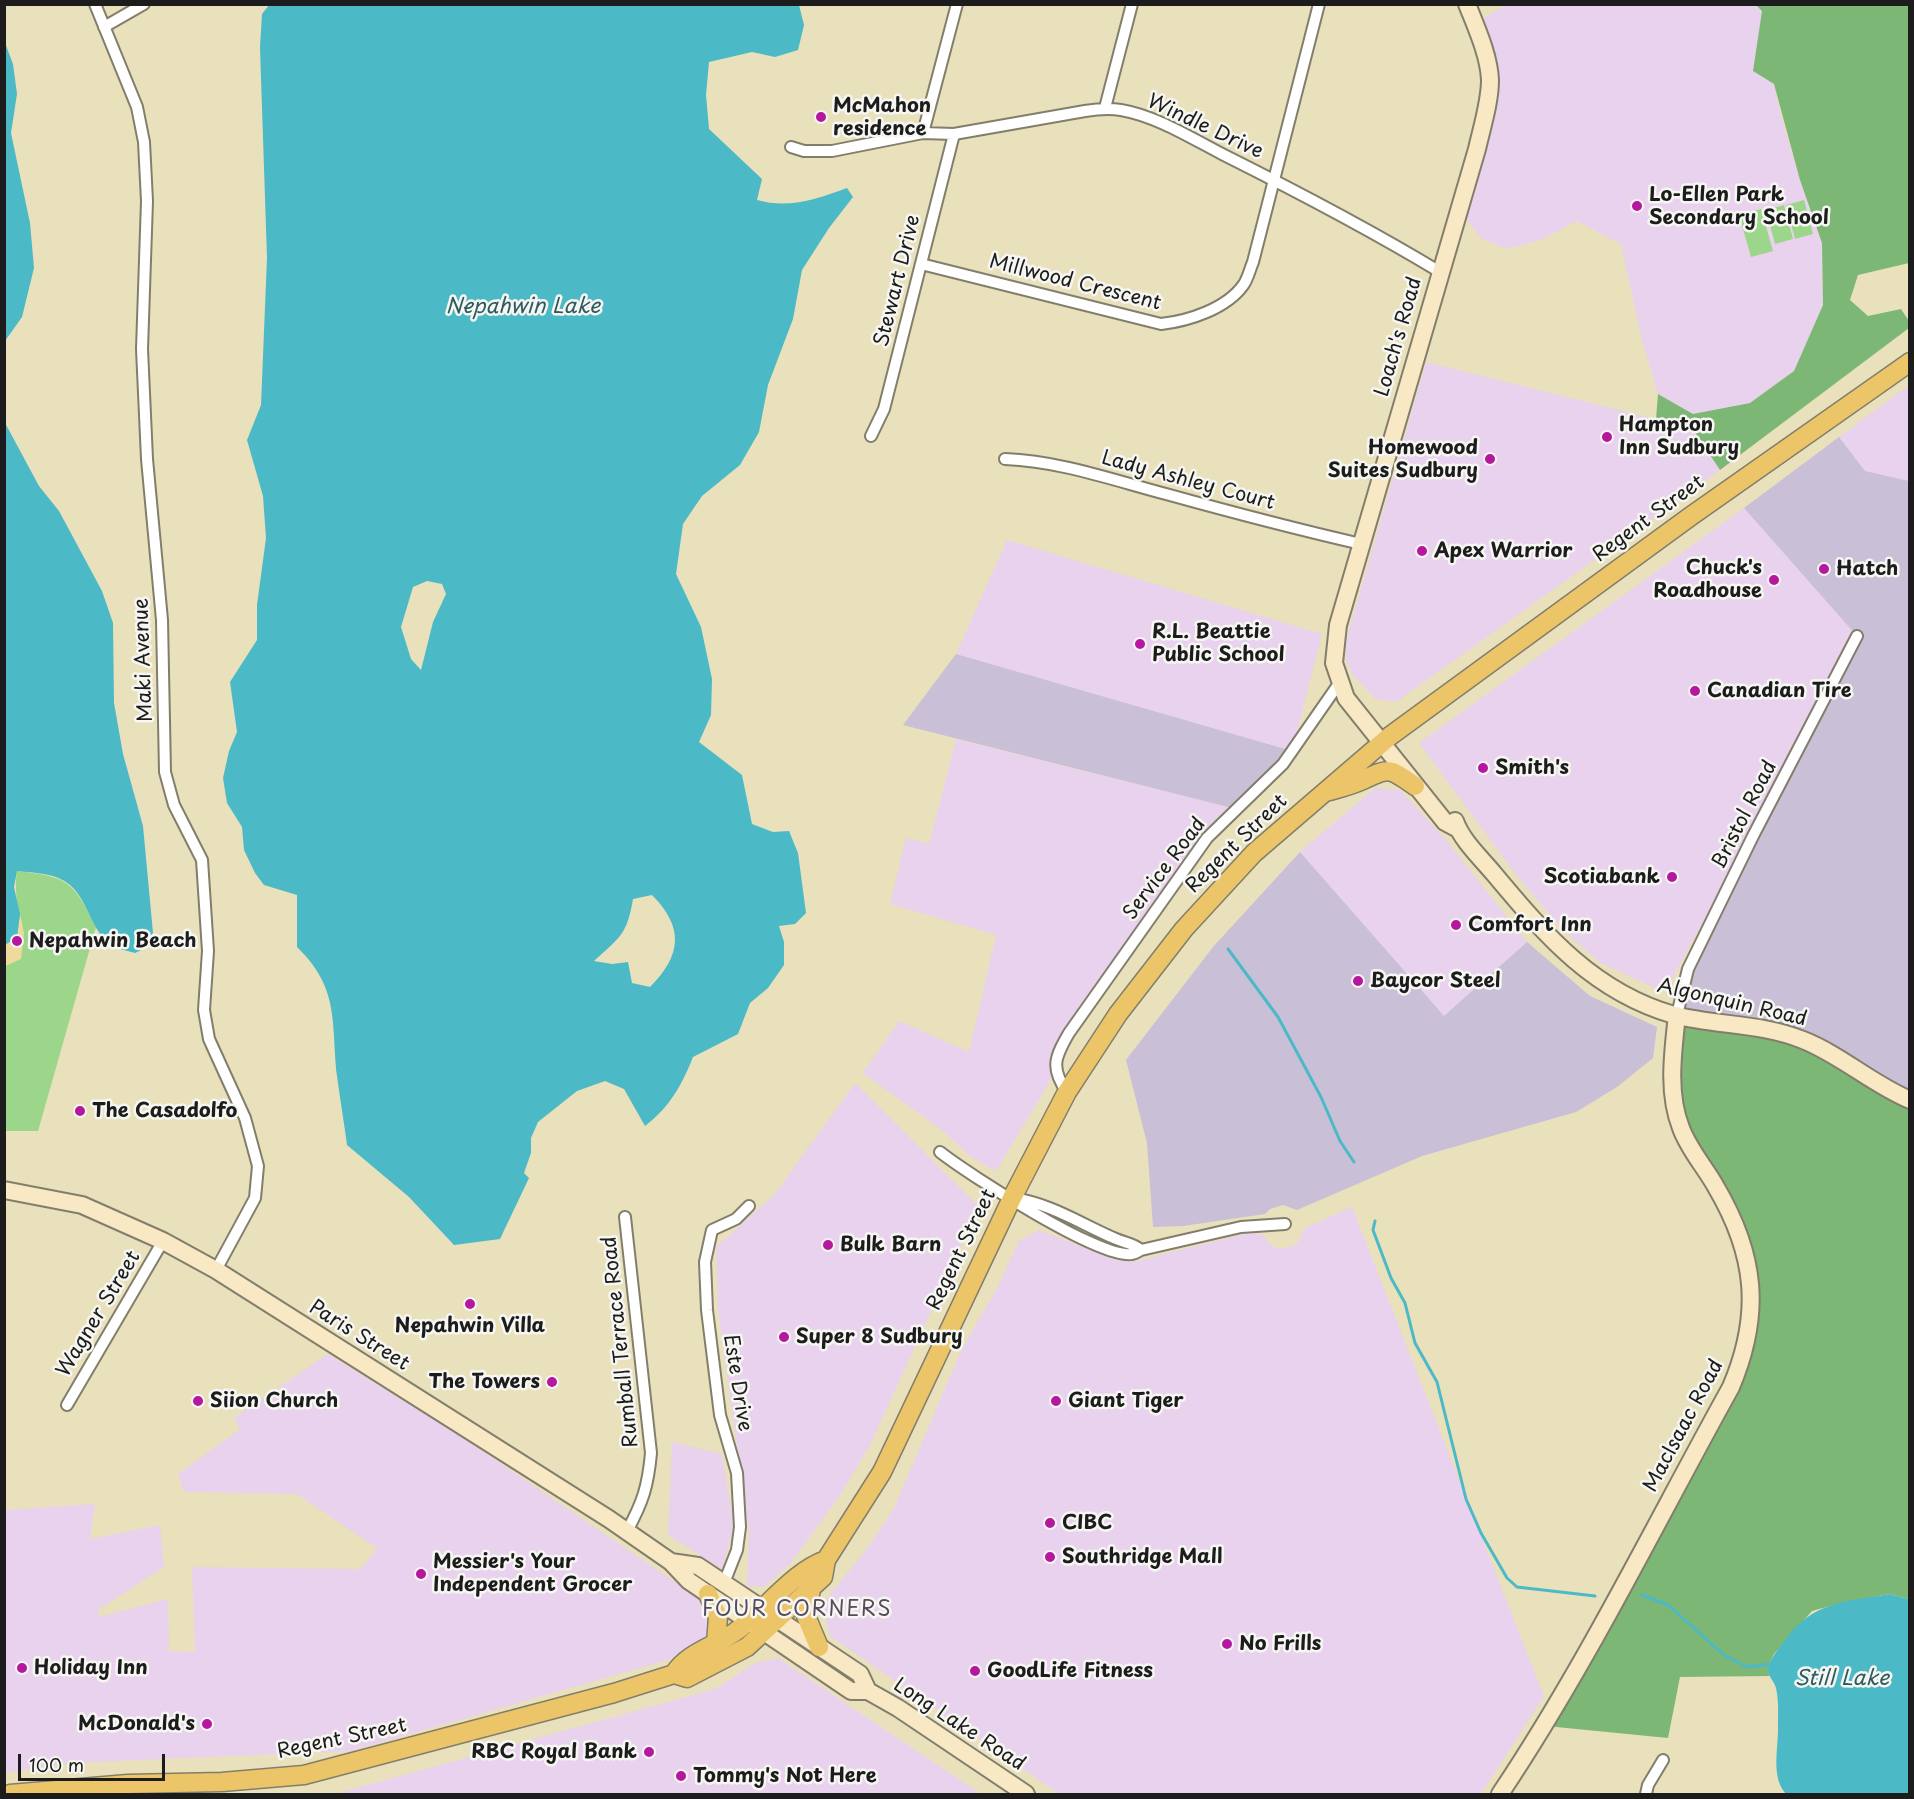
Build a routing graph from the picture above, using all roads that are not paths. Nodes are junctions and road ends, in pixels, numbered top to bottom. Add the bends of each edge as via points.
1 (95, 4) edge
2 (144, 4) edge
3 (957, 4) edge
4 (1132, 4) edge
5 (1319, 4) edge
6 (1467, 4) edge
7 (104, 27) junction
8 (1105, 108) junction
9 (923, 133) junction
10 (954, 134) junction
11 (791, 147) dead end
12 (1274, 180) junction
13 (921, 264) junction
14 (1440, 272) junction
15 (1910, 362) edge
16 (871, 436) dead end
17 (1005, 459) dead end
18 (1361, 544) junction
19 (1857, 636) dead end
20 (1340, 682) junction
21 (1385, 739) junction
22 (1415, 786) junction
23 (1322, 794) junction
24 (1458, 829) junction
25 (1677, 1015) junction
26 (1067, 1092) junction
27 (1910, 1100) edge
28 (940, 1152) dead end
29 (4, 1190) edge
30 (1012, 1198) junction
31 (749, 1206) dead end
32 (625, 1217) dead end
33 (1285, 1224) dead end
34 (163, 1241) junction
35 (216, 1270) junction
36 (67, 1405) dead end
37 (627, 1531) junction
38 (826, 1560) junction
39 (671, 1562) junction
40 (723, 1583) junction
41 (811, 1589) junction
42 (708, 1594) junction
43 (771, 1615) junction
44 (749, 1621) junction
45 (765, 1632) junction
46 (716, 1644) junction
47 (819, 1647) junction
48 (674, 1674) junction
49 (868, 1691) junction
50 (1663, 1760) dead end
51 (10, 1794) edge
52 (1026, 1794) edge
53 (1500, 1794) edge
54 (1646, 1794) edge

1 - 7 street, Maki Avenue
2 - 7 street
3 - 9 street
4 - 8 street
5 - 12 street, Millwood Crescent
6 - 14 street, Loach's Road via 1490,80 1477,149
7 - 35 street, Maki Avenue via 137,107 144,142 147,201 142,349 147,459 162,620 165,772 174,805 202,860 208,951 204,1010 209,1039 245,1118 258,1166 255,1198
8 - 10 street, Windle Drive
8 - 12 street, Windle Drive via 1152,120
9 - 10 street, Windle Drive
9 - 11 street, Windle Drive via 831,151
10 - 13 street, Stewart Drive
12 - 13 street, Millwood Crescent via 1244,284 1226,301 1184,321 1161,324
12 - 14 street, Windle Drive
13 - 16 street, Stewart Drive via 884,409
14 - 18 street, Loach's Road
15 - 21 main road, Regent Street
17 - 18 street, Lady Ashley Court via 1072,468
18 - 20 street, Loach's Road via 1334,638 1334,663
19 - 25 street, Bristol Road via 1688,969
20 - 21 street via 1354,693
20 - 26 street, Service Road via 1283,764 1207,838 1069,1033 1057,1053 1055,1073
21 - 22 street, Algonquin Road
21 - 23 main road, Regent Street
21 - 24 street, Algonquin Road via 1453,816
22 - 23 main road via 1396,774 1379,771
22 - 24 street, Algonquin Road via 1445,822
23 - 26 main road, Regent Street via 1254,853 1184,929 1118,1014
24 - 25 street, Algonquin Road via 1558,947 1588,973 1627,996
25 - 27 street, Algonquin Road via 1776,1031 1803,1040 1885,1090
25 - 53 street, MacIsaac Road via 1672,1058 1674,1099 1681,1128 1742,1237 1749,1275 1748,1334 1731,1387 1604,1623 1546,1726
26 - 30 main road, Regent Street
28 - 30 street
29 - 34 street, Paris Street via 82,1204
30 - 33 street via 1036,1202 1141,1250 1241,1227
30 - 38 main road, Regent Street via 882,1472
31 - 40 street, Este Drive via 736,1219 712,1230 705,1263 720,1415 736,1473 740,1527 737,1550
32 - 37 street, Rumball Terrace Road via 651,1453 644,1501
34 - 35 street, Paris Street
34 - 36 street, Wagner Street
35 - 37 street, Paris Street
37 - 39 street, Paris Street
38 - 41 main road, Regent Street via 823,1577
38 - 43 main road, Regent Street via 810,1565
39 - 40 street, Paris Street via 698,1566
39 - 42 street, Paris Street
40 - 43 street, Paris Street
41 - 43 main road, Regent Street
41 - 47 main road via 806,1616
42 - 44 street, Paris Street
42 - 46 main road via 718,1617
43 - 44 main road, Regent Street
43 - 45 main road, Regent Street
43 - 47 street, Long Lake Road
44 - 45 street, Long Lake Road
44 - 46 main road, Regent Street
45 - 48 main road, Regent Street via 720,1663 687,1678
45 - 49 street, Long Lake Road via 851,1691
46 - 48 main road, Regent Street via 681,1662
47 - 49 street, Long Lake Road via 860,1674
48 - 51 main road, Regent Street via 304,1775
49 - 52 street, Long Lake Road
50 - 54 street

